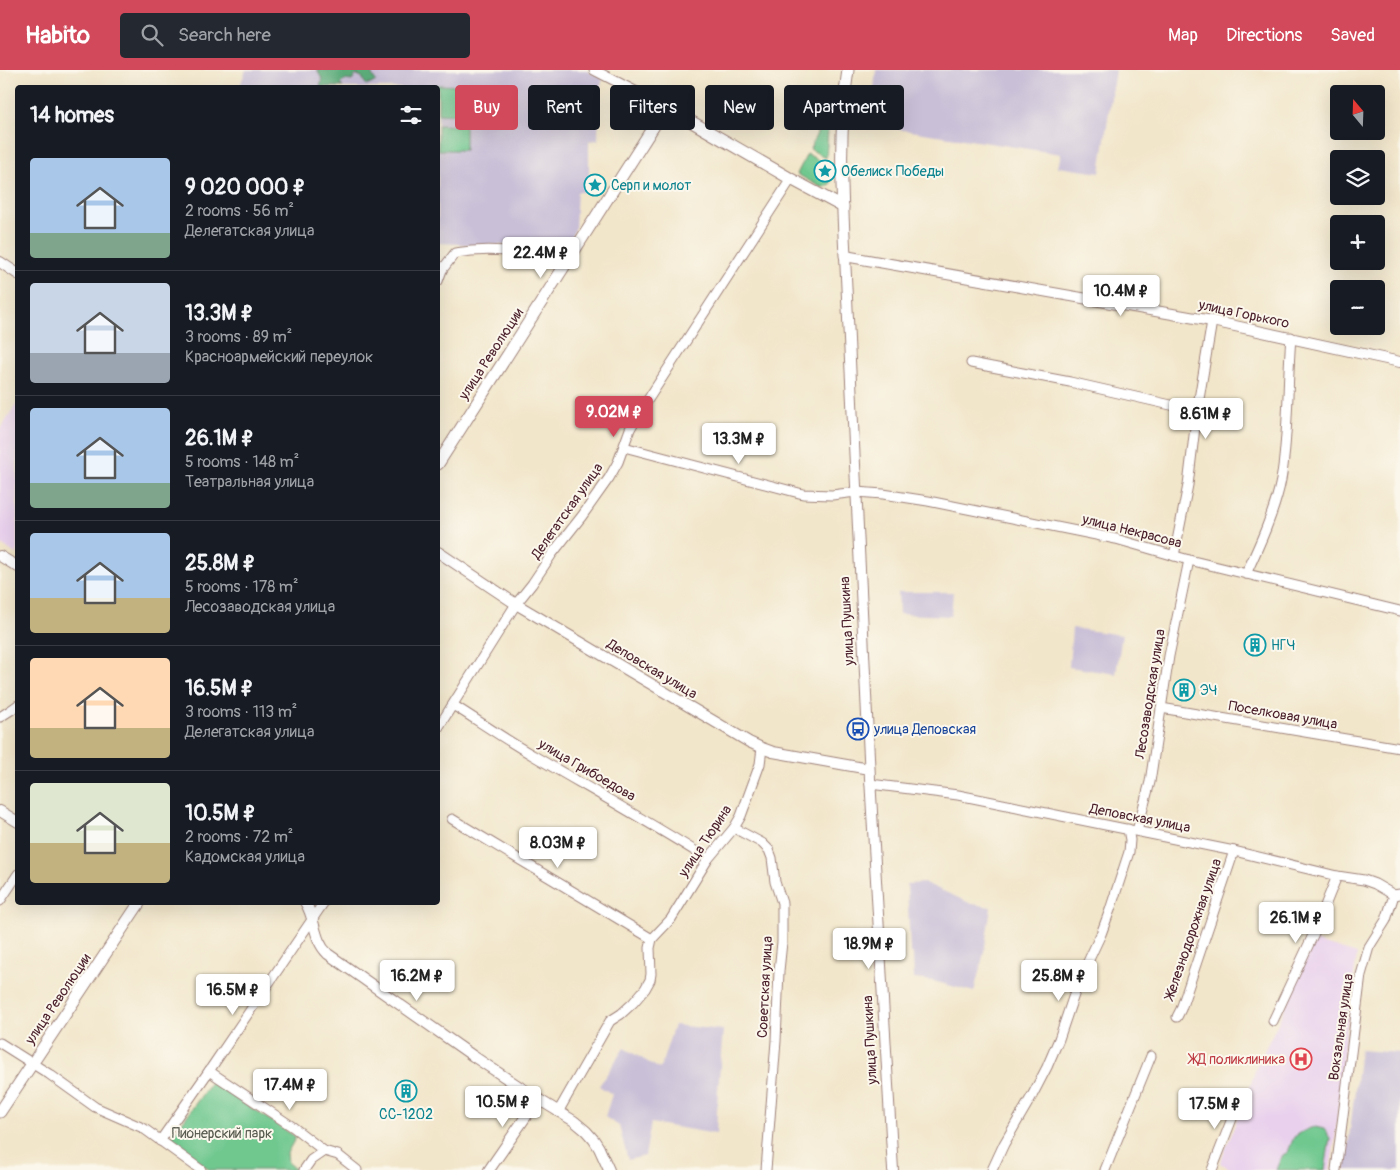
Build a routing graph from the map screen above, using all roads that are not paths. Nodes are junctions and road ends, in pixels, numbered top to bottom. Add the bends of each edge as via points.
1 (594, 70) edge
2 (848, 70) edge
3 (612, 74) edge
4 (630, 85) edge
5 (695, 124) edge
6 (651, 130) edge
7 (791, 179) junction
8 (843, 207) junction
9 (845, 256) junction
10 (0, 262) edge
11 (567, 263) junction
12 (15, 272) edge
13 (440, 276) edge
14 (1212, 320) junction
15 (1290, 338) junction
16 (1400, 362) edge
17 (971, 363) dead end
18 (1198, 411) junction
19 (624, 446) junction
20 (440, 461) edge
21 (856, 492) junction
22 (440, 553) edge
23 (0, 556) edge
24 (1174, 556) junction
25 (1189, 560) junction
26 (15, 565) edge
27 (1246, 574) junction
28 (516, 604) junction
29 (1400, 611) edge
30 (453, 705) junction
31 (15, 707) edge
32 (1161, 708) junction
33 (0, 717) edge
34 (440, 725) edge
35 (762, 748) junction
36 (1400, 748) edge
37 (869, 769) junction
38 (870, 784) junction
39 (0, 811) edge
40 (452, 819) dead end
41 (15, 820) edge
42 (734, 828) junction
43 (1132, 830) junction
44 (1234, 851) junction
45 (708, 859) junction
46 (1337, 876) junction
47 (15, 878) edge
48 (1397, 894) edge
49 (0, 901) edge
50 (138, 905) edge
51 (307, 905) edge
52 (322, 905) edge
53 (313, 920) junction
54 (652, 939) junction
55 (1177, 1017) dead end
56 (1273, 1021) dead end
57 (0, 1044) edge
58 (1151, 1056) dead end
59 (32, 1063) junction
60 (209, 1071) junction
61 (1240, 1098) dead end
62 (538, 1099) junction
63 (0, 1112) edge
64 (558, 1112) junction
65 (160, 1141) junction
66 (324, 1151) junction
67 (201, 1170) edge
68 (304, 1170) edge
69 (357, 1170) edge
70 (489, 1170) edge
71 (609, 1170) edge
72 (766, 1170) edge
73 (893, 1170) edge
74 (992, 1170) edge
75 (1105, 1170) edge
76 (1212, 1170) edge
77 (1336, 1170) edge

1 - 3 street
2 - 8 main road, улица Пушкина via 841,127
3 - 4 street
5 - 7 main road
6 - 11 main road, улица Революции
7 - 8 main road
7 - 19 street, Делегатская улица via 638,415
8 - 9 main road, улица Пушкина
9 - 14 street, улица Горького
9 - 21 street, улица Пушкина
10 - 12 street
11 - 13 street via 529,254 472,250 455,252
11 - 20 main road, улица Революции
14 - 15 street, улица Горького
14 - 18 street
15 - 16 street, улица Горького
15 - 27 street via 1280,482
17 - 18 street
18 - 24 street
19 - 21 street, улица Некрасова via 803,494
19 - 28 street, Делегатская улица via 618,462 582,516
21 - 24 street, улица Некрасова via 928,500 1116,539
21 - 37 street, улица Пушкина
22 - 28 street, Деповская улица
23 - 26 street
24 - 25 street, улица Некрасова
25 - 27 street, улица Некрасова
25 - 32 street, Лесозаводская улица
27 - 29 street, улица Некрасова
28 - 30 street, Делегатская улица
28 - 35 street, Деповская улица
30 - 34 street, Делегатская улица
30 - 45 street, улица Грибоедова
31 - 33 street
32 - 36 street, Поселковая улица
32 - 43 street, Лесозаводская улица via 1150,782
35 - 37 street, Деповская улица
35 - 42 street, улица Тюрина via 760,764
37 - 38 street, улица Пушкина
38 - 43 street, Деповская улица via 958,795
38 - 73 street, улица Пушкина
39 - 41 street
40 - 54 street
42 - 45 street, улица Тюрина
42 - 72 street, Советская улица via 769,850 782,903
43 - 44 street, Деповская улица
43 - 74 street, Лесозаводская улица via 1129,852 1110,910 1078,983 1059,1039
44 - 46 street, Деповская улица
44 - 55 street, Железнодорожная улица
45 - 54 street, улица Тюрина via 671,919
46 - 48 street, Деповская улица via 1375,884
46 - 56 street
47 - 49 street
48 - 77 street, Вокзальная улица via 1369,947 1361,975
50 - 59 main road, улица Революции
51 - 53 street
52 - 53 street
53 - 60 street
53 - 62 street via 319,943 328,954
54 - 64 street via 650,980 633,1003 610,1021
57 - 59 street
58 - 75 street
59 - 63 main road, улица Революции
59 - 65 street via 95,1107 133,1122
60 - 65 street
60 - 66 street
61 - 76 street
62 - 64 street
62 - 70 street
64 - 71 street via 594,1140
65 - 67 street
66 - 68 street
66 - 69 street via 338,1155

